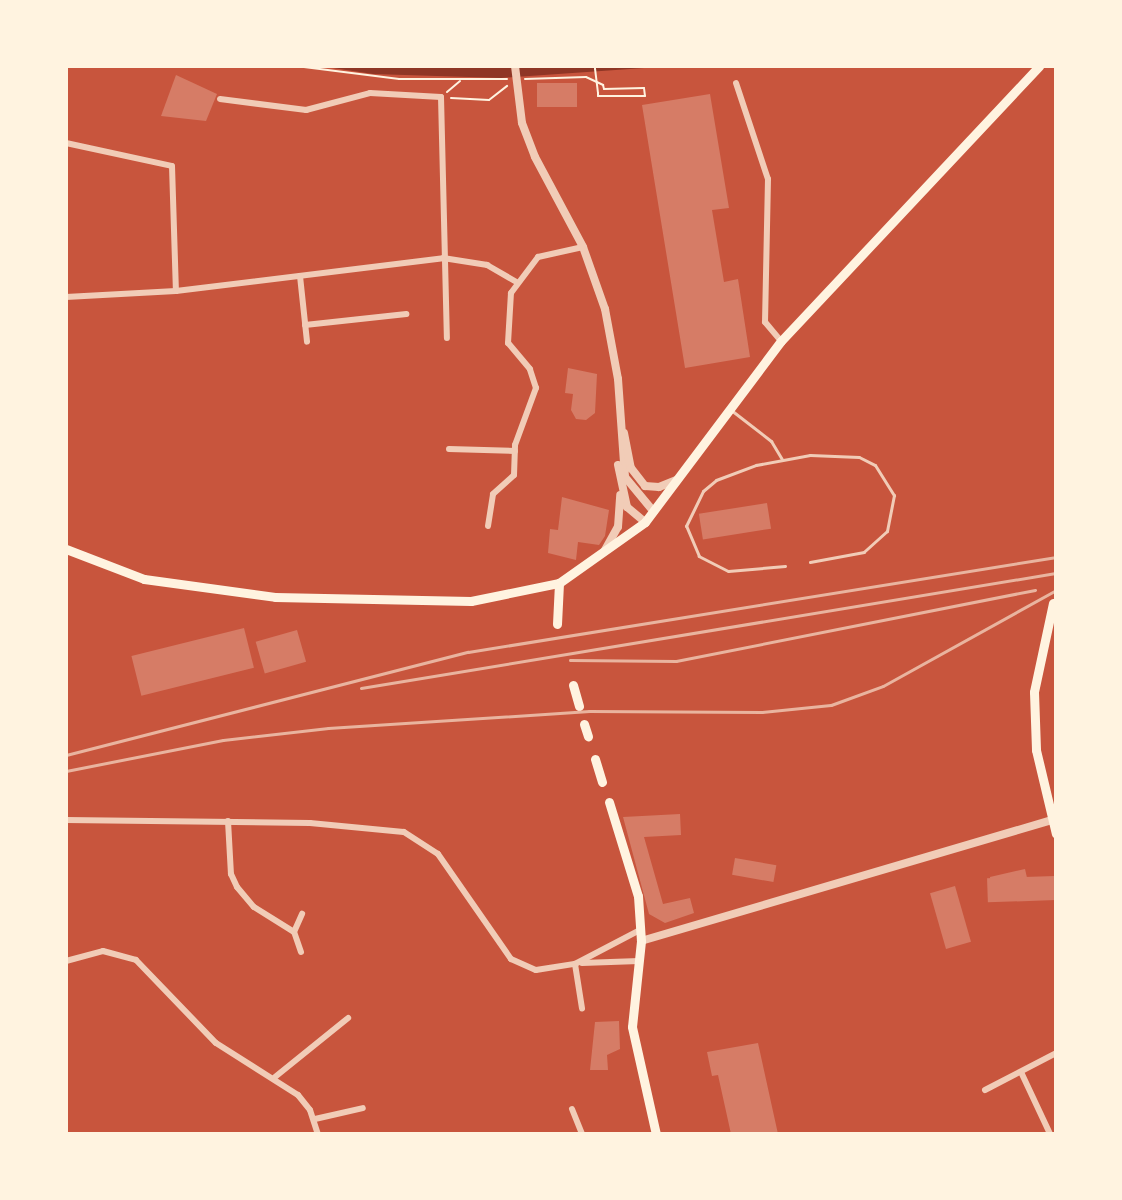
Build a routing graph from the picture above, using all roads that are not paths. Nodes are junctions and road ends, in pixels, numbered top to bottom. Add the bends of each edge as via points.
1 (515, 66) edge
2 (1039, 66) edge
3 (736, 83) dead end
4 (220, 99) dead end
5 (66, 143) edge
6 (583, 247) junction
7 (443, 258) junction
8 (300, 276) junction
9 (517, 282) junction
10 (176, 291) junction
11 (66, 297) edge
12 (406, 314) dead end
13 (305, 325) junction
14 (447, 338) dead end
15 (781, 341) junction
16 (307, 342) dead end
17 (619, 409) junction
18 (731, 410) junction
19 (449, 449) dead end
20 (515, 451) junction
21 (621, 452) junction
22 (782, 459) junction
23 (684, 477) junction
24 (620, 490) junction
25 (654, 512) junction
26 (645, 522) junction
27 (488, 526) dead end
28 (66, 549) edge
29 (601, 558) junction
30 (810, 562) dead end
31 (785, 566) dead end
32 (559, 583) junction
33 (1053, 603) dead end
34 (557, 624) dead end
35 (573, 685) dead end
36 (579, 706) dead end
37 (584, 724) dead end
38 (588, 736) dead end
39 (595, 759) dead end
40 (602, 782) dead end
41 (609, 802) dead end
42 (66, 820) edge
43 (1054, 820) edge
44 (228, 821) junction
45 (1056, 834) edge
46 (302, 914) dead end
47 (294, 932) junction
48 (640, 936) junction
49 (301, 952) dead end
50 (66, 961) edge
51 (639, 961) junction
52 (577, 964) junction
53 (582, 1008) dead end
54 (348, 1018) dead end
55 (1056, 1053) edge
56 (1021, 1072) junction
57 (275, 1077) junction
58 (985, 1090) dead end
59 (363, 1108) dead end
60 (572, 1109) dead end
61 (315, 1119) junction
62 (318, 1134) edge
63 (582, 1134) edge
64 (656, 1134) edge
65 (1050, 1134) edge

1 - 6 street via 535,157
2 - 15 main road
3 - 15 street via 768,179 765,322
4 - 7 street via 306,110 370,93 441,97
5 - 10 street via 166,163 175,172
6 - 9 street via 538,257
6 - 17 street via 605,309
7 - 8 street
7 - 9 street via 487,265
7 - 14 street
8 - 10 street
8 - 13 street
9 - 20 street via 506,336 530,369 536,388
10 - 11 street
12 - 13 street
13 - 16 street
15 - 18 main road
17 - 21 street
17 - 23 street via 631,468 639,480 659,487
18 - 22 lane via 771,441
18 - 23 main road
19 - 20 street
20 - 27 street via 514,475 493,494
21 - 24 street
21 - 25 street via 625,477
22 - 30 lane via 859,457 875,465 894,495 894,517 878,542 864,552
22 - 31 lane via 716,480 695,503 686,532 711,566 728,571
23 - 25 main road
24 - 26 street via 627,507
24 - 29 street via 618,527
25 - 26 main road
26 - 29 main road
28 - 32 main road via 150,580 275,597 471,601
29 - 32 main road
32 - 34 main road
33 - 43 main road via 1034,692 1036,750
35 - 36 main road
37 - 38 main road
39 - 40 main road
41 - 48 main road via 638,896
42 - 44 street
43 - 45 main road
43 - 48 street
44 - 47 street via 231,874 237,887 254,907
44 - 52 street via 404,832 438,854 511,959 547,971
46 - 47 street
47 - 49 street
48 - 51 main road
48 - 52 street
50 - 57 street via 103,951 136,960 216,1043
51 - 52 street
51 - 64 main road via 632,1027
52 - 53 street
54 - 57 street
55 - 56 street
56 - 58 street
56 - 65 street
57 - 61 street via 298,1095
59 - 61 street
60 - 63 street
61 - 62 street

